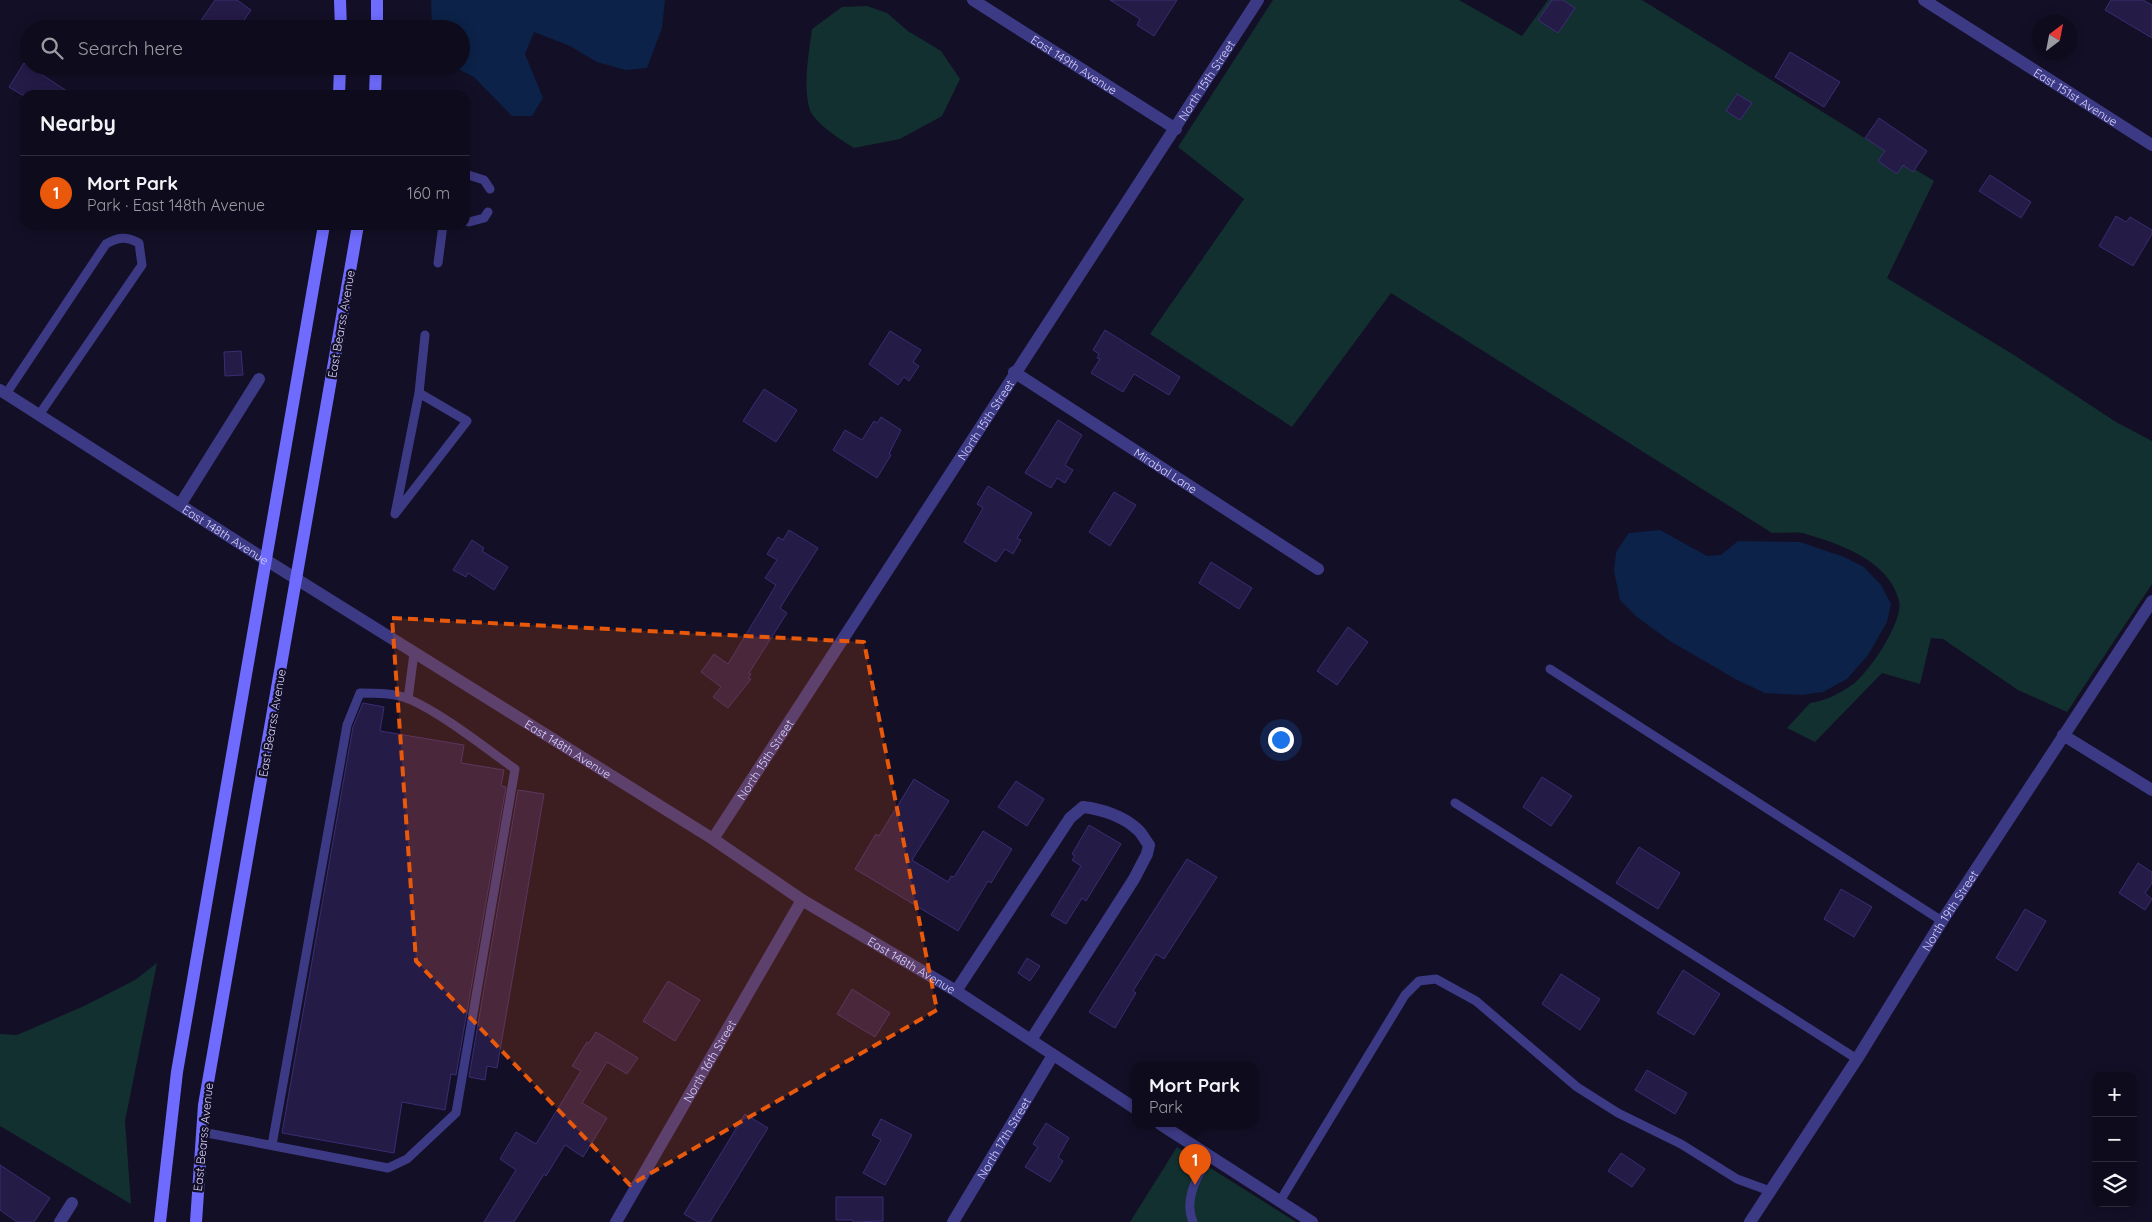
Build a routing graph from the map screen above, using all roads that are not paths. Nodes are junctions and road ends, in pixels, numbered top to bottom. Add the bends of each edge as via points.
1 (340, 0) edge
2 (377, 0) edge
3 (973, 0) edge
4 (1258, 0) edge
5 (1924, 0) edge
6 (341, 20) edge
7 (377, 20) edge
8 (340, 75) edge
9 (376, 75) edge
10 (339, 90) edge
11 (376, 90) edge
12 (1176, 129) junction
13 (2152, 145) edge
14 (470, 175) edge
15 (490, 189) dead end
16 (488, 212) dead end
17 (470, 222) edge
18 (323, 230) edge
19 (357, 230) edge
20 (442, 230) edge
21 (438, 264) dead end
22 (425, 336) dead end
23 (1014, 372) junction
24 (259, 379) dead end
25 (3, 392) edge
26 (418, 393) junction
27 (39, 415) junction
28 (180, 505) junction
29 (266, 560) junction
30 (1318, 569) dead end
31 (297, 579) junction
32 (2152, 601) edge
33 (414, 653) junction
34 (1550, 669) dead end
35 (408, 699) junction
36 (2063, 735) junction
37 (2152, 790) edge
38 (1455, 803) dead end
39 (713, 839) junction
40 (802, 900) junction
41 (1942, 921) junction
42 (956, 991) junction
43 (1031, 1040) junction
44 (1053, 1055) junction
45 (1857, 1059) junction
46 (1132, 1106) edge
47 (1165, 1127) edge
48 (202, 1132) junction
49 (272, 1145) junction
50 (1209, 1156) junction
51 (1770, 1191) junction
52 (1280, 1201) junction
53 (72, 1203) dead end
54 (60, 1222) edge
55 (160, 1222) edge
56 (196, 1222) edge
57 (616, 1222) edge
58 (953, 1222) edge
59 (1193, 1222) edge
60 (1312, 1222) edge
61 (1750, 1222) edge

1 - 6 main road
2 - 7 main road
3 - 12 street, East 149th Avenue
4 - 12 street, North 15th Street
5 - 13 street, East 151st Avenue
8 - 10 main road
9 - 11 main road
12 - 23 street, North 15th Street
14 - 15 lane via 484,180
16 - 17 lane via 484,218
18 - 29 main road
19 - 31 main road, East Bearss Avenue
20 - 21 lane
22 - 26 lane
23 - 30 street, Mirabal Lane
23 - 39 street, North 15th Street
24 - 28 street
25 - 27 street, East 148th Avenue
25 - 27 lane via 106,244 117,238 130,238 138,243 142,264
26 - 26 lane via 397,505 395,514 467,421
27 - 28 street, East 148th Avenue
28 - 29 street, East 148th Avenue
29 - 31 street, East 148th Avenue
29 - 55 main road via 177,1072
31 - 33 street, East 148th Avenue
31 - 48 main road, East Bearss Avenue via 204,1105
32 - 36 street, North 19th Street
33 - 35 lane
33 - 39 street, East 148th Avenue
34 - 41 lane
35 - 49 lane via 385,693 360,693 346,725
35 - 49 lane via 516,768 456,1114 407,1158 388,1168
36 - 37 street
36 - 41 street, North 19th Street
38 - 45 lane
39 - 40 street, East 148th Avenue
40 - 42 street, East 148th Avenue
40 - 57 street, North 16th Street
41 - 45 street, North 19th Street
42 - 43 street, East 148th Avenue
42 - 43 street via 1070,818 1083,807 1097,808 1138,829 1148,845 1148,854
43 - 44 street, East 148th Avenue
44 - 46 street, East 148th Avenue
44 - 58 street, North 17th Street
45 - 51 street, North 19th Street
47 - 50 street
48 - 49 lane
48 - 56 main road, East Bearss Avenue
50 - 52 street
50 - 59 lane via 1191,1194 1189,1206
51 - 52 lane via 1737,1179 1681,1144 1618,1114 1577,1087 1476,1001 1436,979 1419,981 1405,996
51 - 61 street, North 19th Street
52 - 60 street
53 - 54 street

